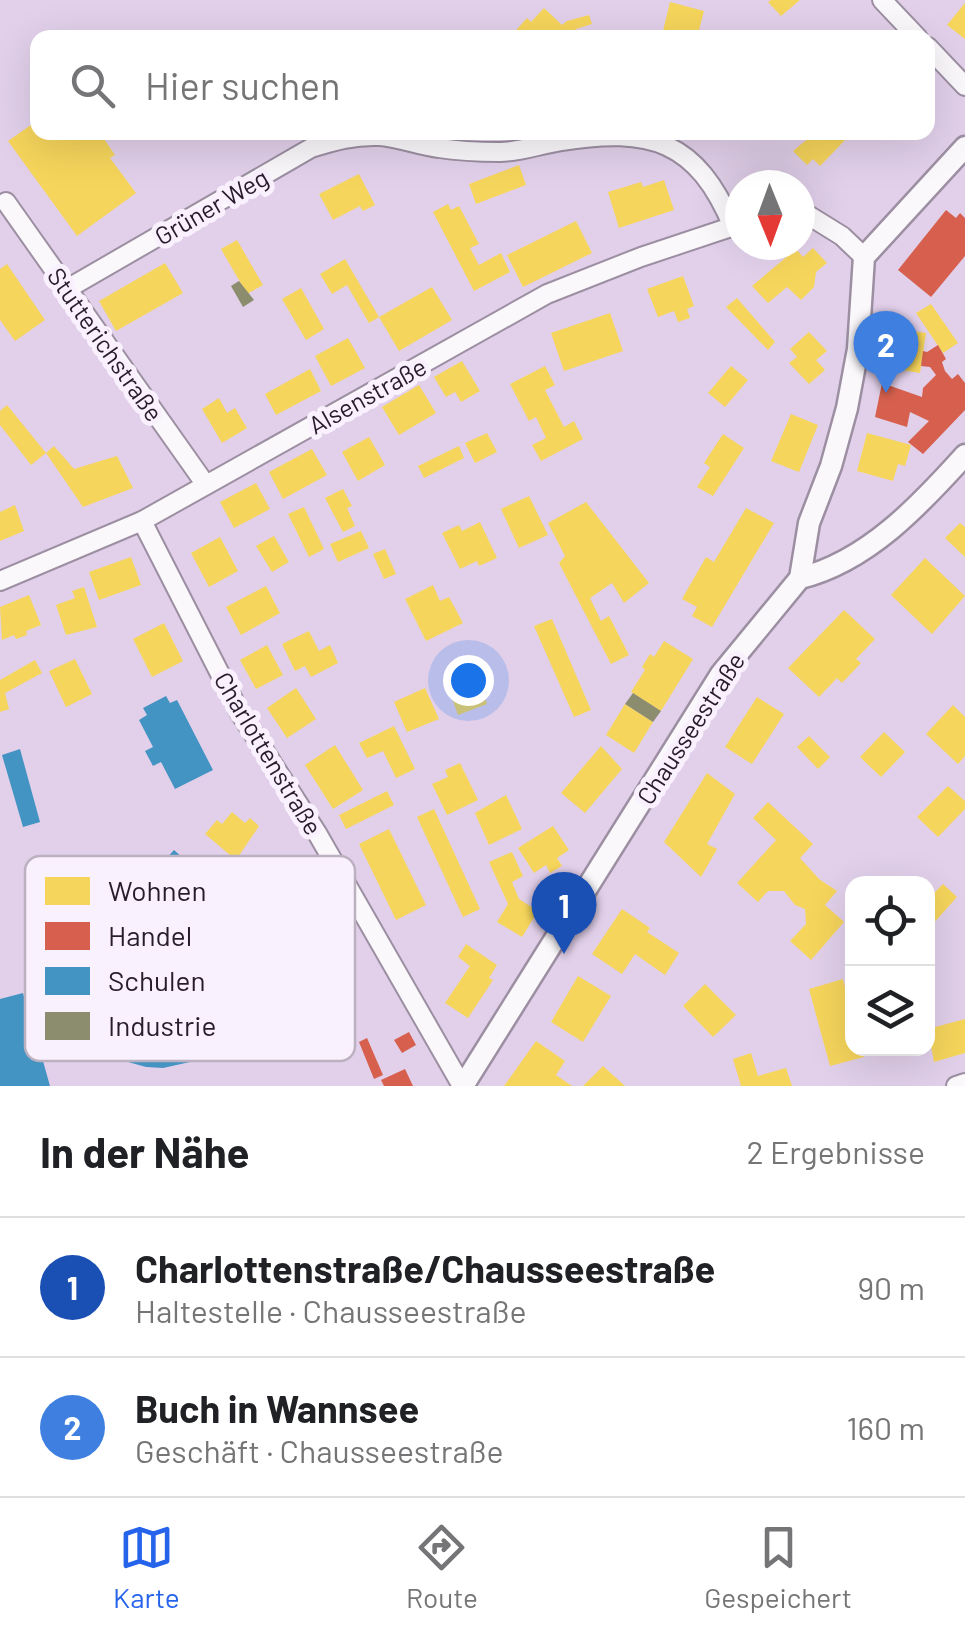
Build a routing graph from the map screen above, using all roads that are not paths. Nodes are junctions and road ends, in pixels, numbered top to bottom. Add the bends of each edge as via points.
1 (882, 0) edge
2 (910, 30) edge
3 (935, 54) edge
4 (965, 86) edge
5 (339, 140) edge
6 (401, 140) edge
7 (562, 140) edge
8 (640, 140) edge
9 (965, 148) edge
10 (6, 202) dead end
11 (725, 205) edge
12 (815, 219) edge
13 (725, 230) edge
14 (864, 257) junction
15 (67, 288) junction
16 (965, 455) edge
17 (206, 485) junction
18 (142, 521) junction
19 (800, 578) junction
20 (0, 581) edge
21 (331, 856) edge
22 (355, 898) edge
23 (965, 1084) edge
24 (462, 1086) edge
25 (956, 1086) edge

1 - 2 street
3 - 4 street
5 - 15 street, Grüner Weg via 311,148
6 - 7 street, Grüner Weg via 504,152
8 - 11 street, Grüner Weg via 680,152 706,173
9 - 14 street
10 - 15 street, Stutterichstraße
12 - 14 street
13 - 17 street, Alsenstraße via 547,294
14 - 19 street via 848,408 808,523
15 - 17 street, Stutterichstraße
16 - 19 street via 916,509 830,570
17 - 18 street, Alsenstraße
18 - 20 street, Alsenstraße
18 - 21 street, Charlottenstraße via 240,713
19 - 24 street, Chausseestraße via 721,674
22 - 24 street, Charlottenstraße
23 - 25 street

